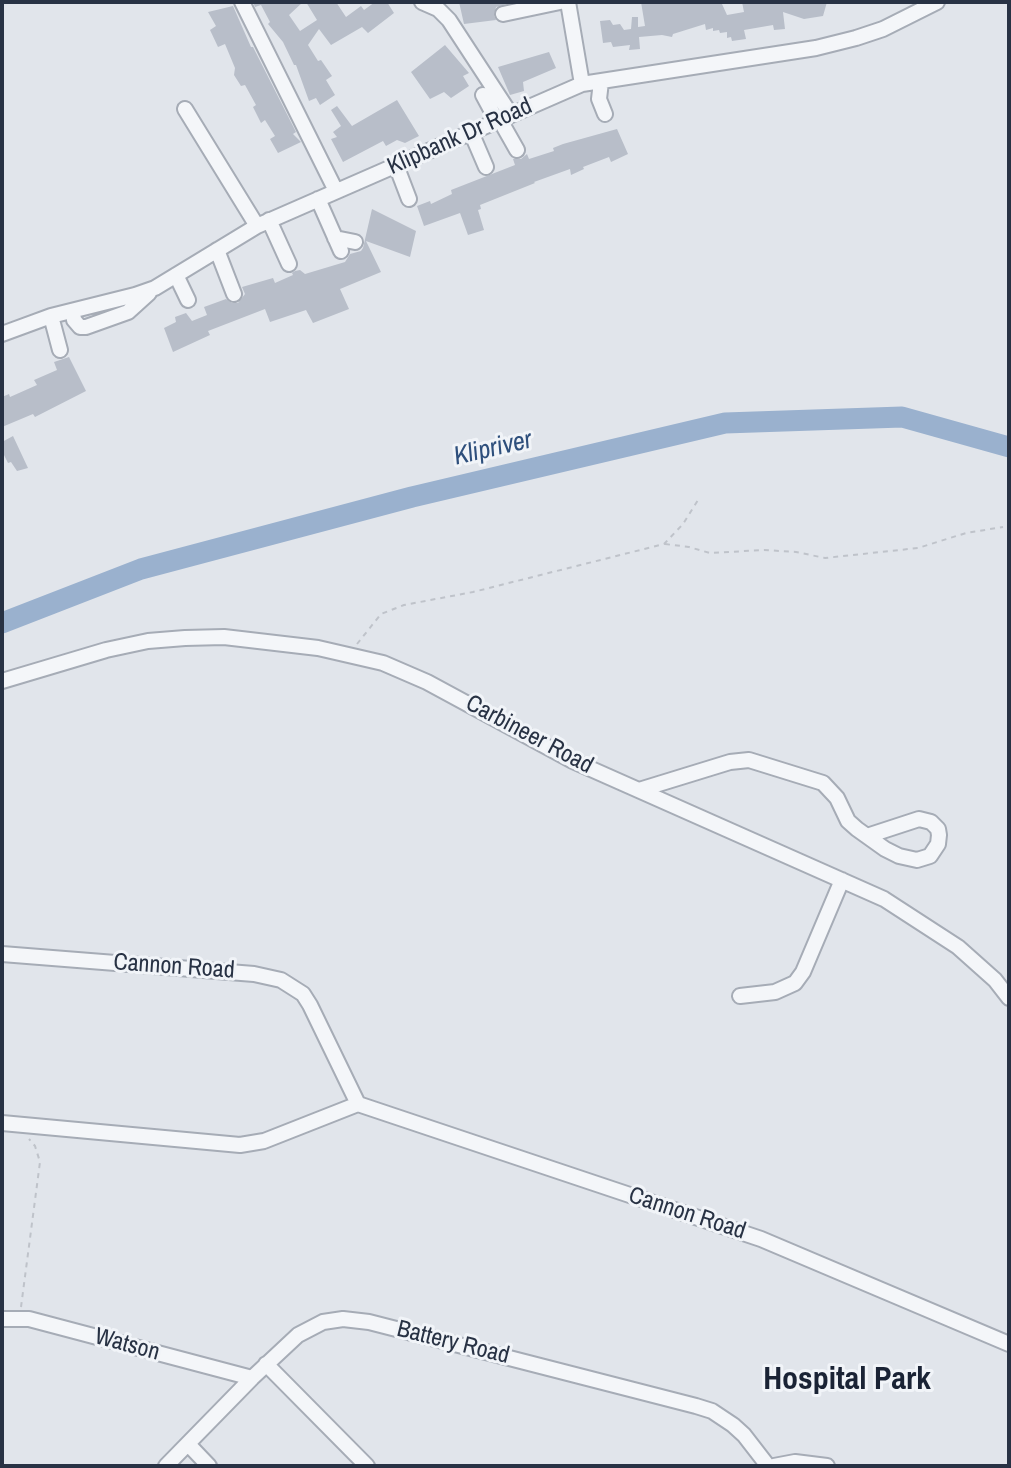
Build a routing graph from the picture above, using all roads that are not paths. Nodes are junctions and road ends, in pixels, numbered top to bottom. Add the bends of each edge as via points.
1 (242, 2) edge
2 (422, 2) edge
3 (560, 2) edge
4 (568, 2) edge
5 (937, 2) edge
6 (503, 14) dead end
7 (601, 82) junction
8 (582, 84) junction
9 (484, 94) dead end
10 (184, 109) dead end
11 (605, 114) dead end
12 (503, 118) junction
13 (471, 132) junction
14 (517, 150) dead end
15 (396, 165) junction
16 (486, 167) dead end
17 (336, 191) junction
18 (318, 199) junction
19 (408, 199) dead end
20 (263, 223) junction
21 (355, 242) dead end
22 (216, 250) junction
23 (289, 264) dead end
24 (176, 275) junction
25 (233, 294) dead end
26 (188, 299) dead end
27 (51, 316) junction
28 (2, 334) edge
29 (60, 350) dead end
30 (2, 681) edge
31 (639, 790) junction
32 (867, 836) junction
33 (842, 880) junction
34 (2, 954) edge
35 (740, 996) dead end
36 (1009, 998) edge
37 (358, 1104) junction
38 (8, 1123) edge
39 (2, 1320) edge
40 (1009, 1344) edge
41 (266, 1364) junction
42 (252, 1378) junction
43 (188, 1444) junction
44 (166, 1466) edge
45 (209, 1466) edge
46 (367, 1466) edge
47 (768, 1466) edge
48 (774, 1466) edge
49 (827, 1466) edge

1 - 17 street
2 - 12 street via 449,20
3 - 6 street
4 - 8 street
5 - 7 street, Klipbank Dr Road via 883,29 829,45
7 - 8 street, Klipbank Dr Road
7 - 11 street via 599,99
8 - 12 street, Klipbank Dr Road
9 - 12 street
10 - 20 street
12 - 13 street, Klipbank Dr Road
12 - 14 street
13 - 15 street, Klipbank Dr Road
13 - 16 street
15 - 17 street, Klipbank Dr Road
15 - 19 street
17 - 18 street, Klipbank Dr Road
18 - 20 street, Klipbank Dr Road
18 - 21 street via 338,244
20 - 22 street, Klipbank Dr Road
20 - 23 street
22 - 24 street, Klipbank Dr Road
22 - 25 street
24 - 26 street
24 - 27 street, Klipbank Dr Road via 135,295
27 - 28 street, Klipbank Dr Road
27 - 29 street
30 - 31 street, Carbineer Road via 106,650 185,638 224,637 350,654 402,670 573,761
31 - 32 street via 749,760 823,783 848,821
31 - 33 street, Carbineer Road
32 - 32 street via 899,856 917,860 934,852 939,835 932,822 919,819
33 - 35 street via 795,983 775,992
33 - 36 street, Carbineer Road via 884,899 940,935 979,965
34 - 37 street, Cannon Road via 282,980 303,994 310,1005
37 - 38 street via 264,1141 240,1145
37 - 40 street, Cannon Road via 761,1239
39 - 42 street, Watson via 19,1318
41 - 42 street, Battery Road
41 - 46 street
41 - 47 street, Battery Road via 310,1328 331,1320 369,1322 712,1411 744,1435
42 - 43 street, Battery Road
43 - 44 street, Battery Road
43 - 45 street
48 - 49 street via 795,1462

